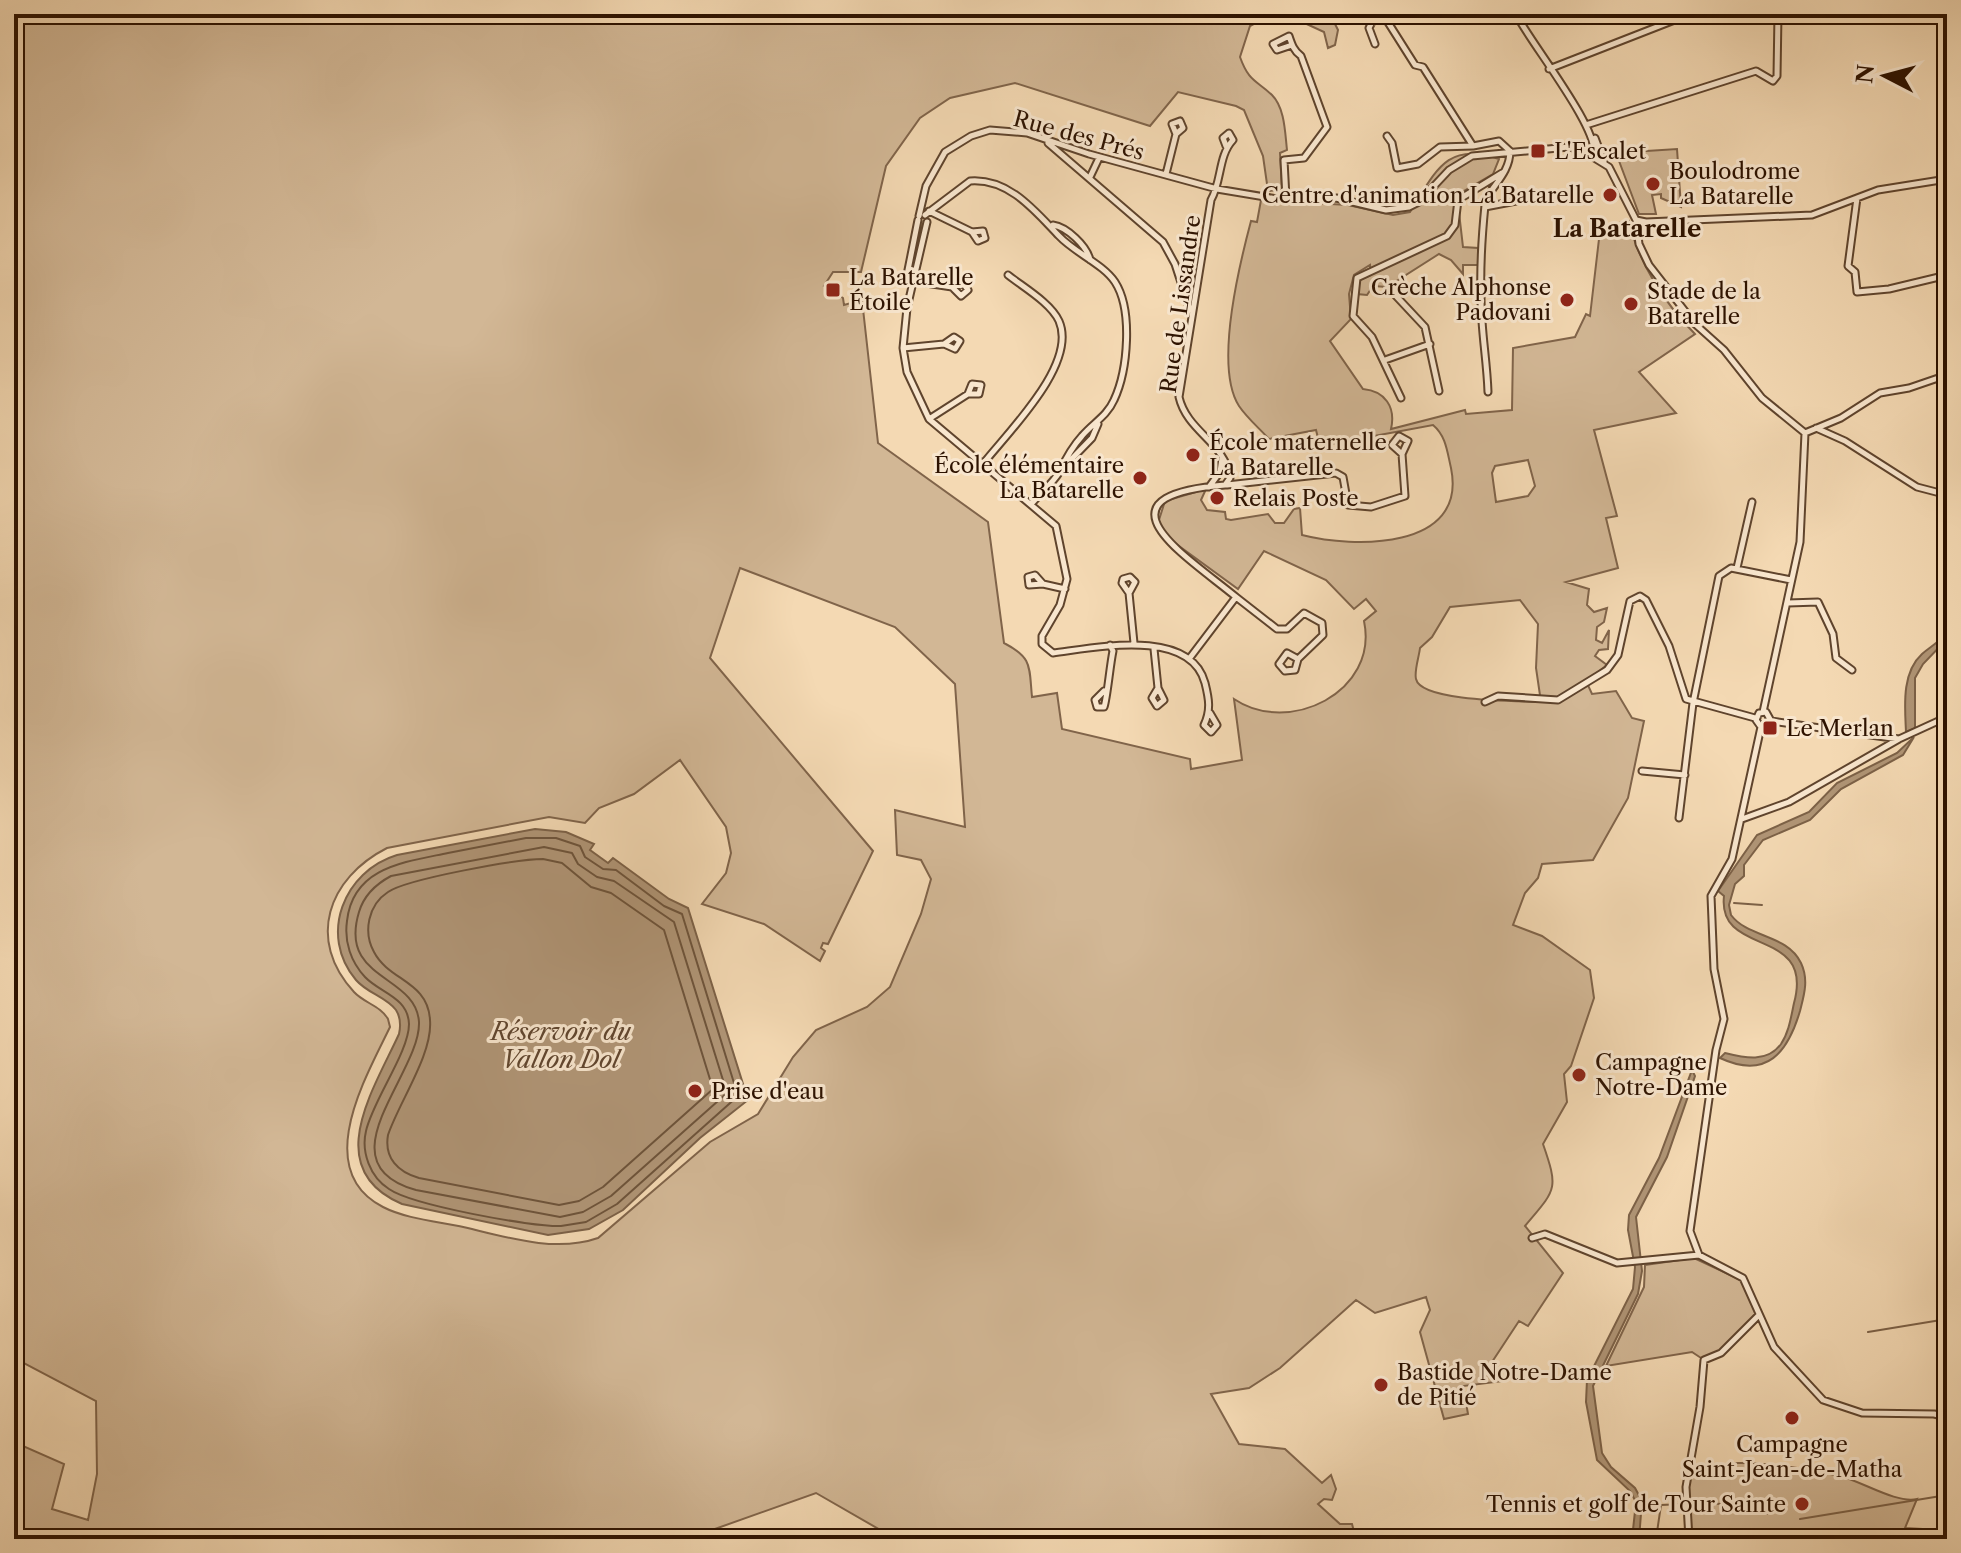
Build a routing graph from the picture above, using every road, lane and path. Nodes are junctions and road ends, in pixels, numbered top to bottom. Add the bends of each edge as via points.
1 (1516, 14) edge
2 (1690, 14) edge
3 (1778, 14) edge
4 (1375, 44) dead end
5 (1292, 45) dead end
6 (1549, 69) junction
7 (1588, 128) junction
8 (1176, 134) dead end
9 (1387, 136) dead end
10 (1044, 140) junction
11 (1226, 146) dead end
12 (1473, 146) junction
13 (1510, 151) junction
14 (1593, 156) junction
15 (1099, 158) junction
16 (1604, 163) junction
17 (1502, 173) junction
18 (1166, 174) junction
19 (1090, 177) junction
20 (1947, 179) edge
21 (1217, 189) junction
22 (1537, 197) dead end
23 (1857, 197) junction
24 (1286, 198) junction
25 (1485, 207) junction
26 (923, 216) junction
27 (1636, 220) junction
28 (972, 232) dead end
29 (1008, 275) dead end
30 (1939, 277) dead end
31 (914, 281) junction
32 (952, 287) dead end
33 (1396, 296) dead end
34 (1191, 315) junction
35 (944, 344) dead end
36 (1430, 344) junction
37 (903, 348) junction
38 (1385, 360) junction
39 (1947, 375) edge
40 (1439, 391) dead end
41 (1488, 392) dead end
42 (968, 394) dead end
43 (1401, 398) dead end
44 (929, 419) junction
45 (1816, 428) junction
46 (1805, 433) junction
47 (1402, 454) dead end
48 (1222, 457) junction
49 (983, 464) junction
50 (1220, 472) junction
51 (1229, 472) junction
52 (1216, 478) junction
53 (1247, 482) junction
54 (1224, 485) junction
55 (1209, 487) junction
56 (1752, 502) dead end
57 (1032, 503) junction
58 (1947, 517) edge
59 (1737, 568) junction
60 (1791, 580) junction
61 (1043, 584) dead end
62 (1065, 589) junction
63 (1129, 593) dead end
64 (1236, 597) junction
65 (1788, 603) junction
66 (1134, 643) junction
67 (1110, 645) junction
68 (1154, 648) junction
69 (1189, 659) junction
70 (1298, 659) dead end
71 (1852, 670) dead end
72 (1158, 688) dead end
73 (1104, 691) dead end
74 (1485, 702) dead end
75 (1693, 703) junction
76 (1763, 712) junction
77 (1210, 713) dead end
78 (1947, 717) edge
79 (1755, 718) junction
80 (1771, 721) junction
81 (1760, 729) junction
82 (1902, 738) junction
83 (1642, 771) dead end
84 (1685, 775) junction
85 (1679, 818) dead end
86 (1741, 819) junction
87 (1532, 1238) dead end
88 (1699, 1255) junction
89 (1759, 1315) junction
90 (1947, 1417) edge
91 (1689, 1539) edge

1 - 6 street
2 - 6 street
3 - 7 street via 1777,76 1770,81 1760,70
4 - 12 street via 1369,28 1384,16
5 - 24 street via 1327,127 1304,158 1284,160
6 - 7 street
7 - 14 street via 1596,149
7 - 16 street
8 - 18 street
9 - 12 street via 1397,168 1418,164 1440,147
10 - 15 street, Rue des Prés
10 - 19 street
10 - 26 street, Rue des Prés via 990,130 955,144 934,167
11 - 21 street, Rue de Lissandre
12 - 13 street via 1499,141
13 - 14 street via 1561,146
13 - 17 street via 1510,163
13 - 24 street, Rue des Prés via 1459,162 1409,207 1386,210 1336,198
14 - 16 street
15 - 18 street, Rue des Prés
15 - 19 street
16 - 27 street via 1618,179
17 - 25 street
17 - 38 street via 1458,200 1455,225 1447,236 1357,278 1353,316
18 - 21 street, Rue des Prés
19 - 34 street via 1163,242
20 - 23 street
21 - 24 street, Rue des Prés
21 - 34 street, Rue de Lissandre
22 - 25 street
23 - 27 street via 1812,215
23 - 30 street via 1848,266 1855,272 1857,292
25 - 41 street via 1481,299
26 - 28 street
26 - 31 street
26 - 31 street via 906,280
26 - 57 street via 957,188 984,180 999,184 1113,280 1125,303 1128,326 1114,400
27 - 46 street via 1649,265 1695,324 1724,350 1762,398
29 - 49 street via 1059,319 1064,339 1044,388
31 - 32 street
31 - 37 street
33 - 36 street via 1425,327
34 - 48 street, Rue de Lissandre via 1179,397 1189,422
35 - 37 street
36 - 38 street
36 - 40 street
37 - 44 street via 911,387
38 - 43 street
39 - 45 street via 1880,393
42 - 44 street
44 - 49 street
45 - 46 street
45 - 58 street via 1917,487 1940,493
46 - 60 street via 1800,542
47 - 53 street via 1405,496 1371,507 1348,505 1343,477 1336,473
48 - 50 street
48 - 51 street, Rue de Lissandre
49 - 57 street
50 - 51 street
50 - 52 street
51 - 53 street
51 - 54 street
52 - 54 street
52 - 55 street
53 - 54 street
54 - 55 street
55 - 64 street via 1185,489 1163,500 1156,526 1162,537
56 - 59 street
57 - 62 street via 1056,526
59 - 60 street
59 - 75 street via 1727,568 1719,576
60 - 65 street
61 - 62 street
62 - 67 street via 1042,644 1053,653
63 - 66 street
64 - 69 street
64 - 70 street via 1277,629 1287,629 1304,613 1322,623 1323,635
65 - 71 street via 1818,602 1828,619 1836,658
65 - 76 street
66 - 67 street
66 - 68 street
67 - 73 street
68 - 69 street
68 - 72 street
69 - 77 street via 1203,676
74 - 75 street via 1498,696 1558,700 1607,670 1618,655 1630,601 1640,596 1669,646 1682,691
75 - 79 street
75 - 84 street
76 - 79 street
76 - 80 street
78 - 82 street
79 - 81 street
80 - 81 street
80 - 82 street
81 - 86 street
82 - 86 street via 1789,802
83 - 84 street
84 - 85 street
86 - 88 street via 1732,859 1711,899 1714,969 1724,1019 1691,1222
87 - 88 street via 1545,1234 1610,1263
88 - 89 street via 1743,1278
89 - 90 street via 1779,1353 1827,1403 1862,1413
89 - 91 street via 1721,1353 1704,1360 1686,1487

